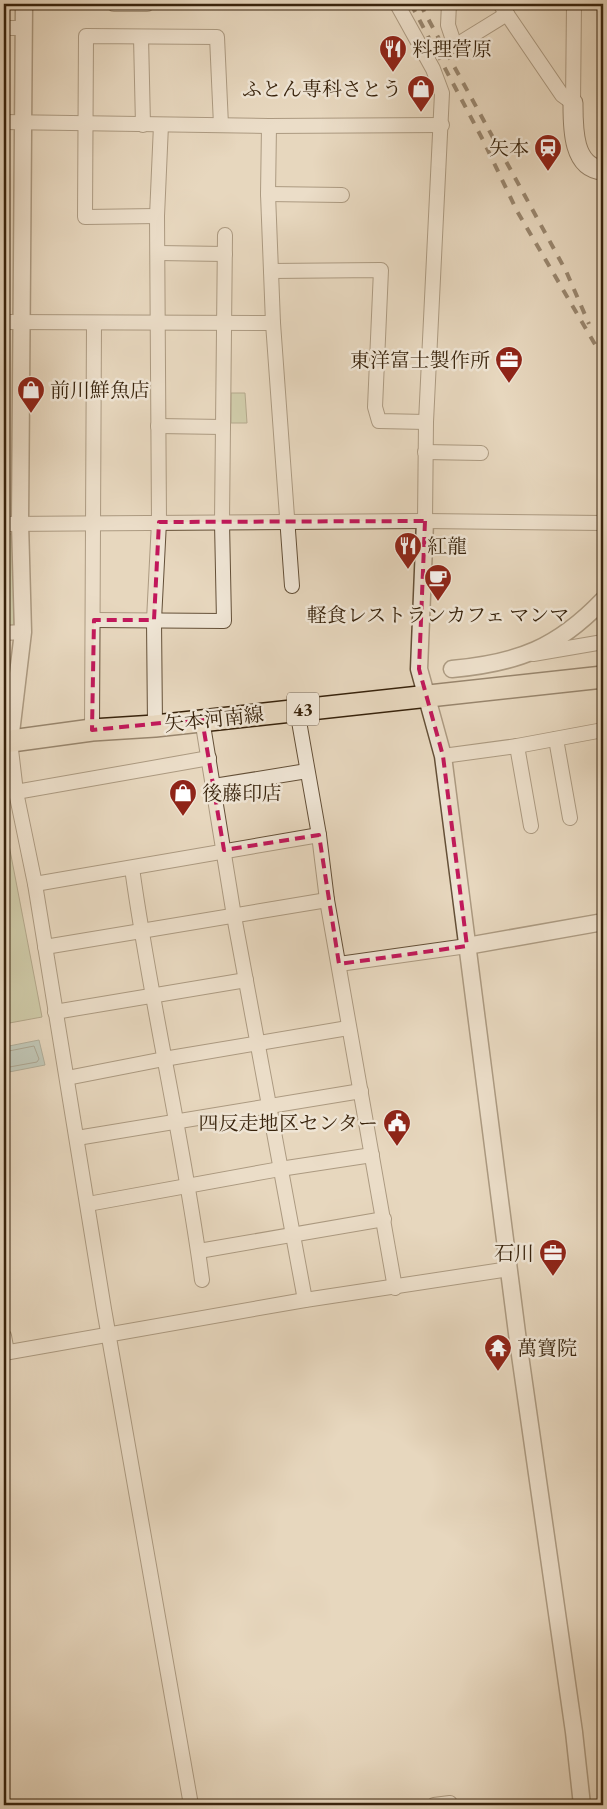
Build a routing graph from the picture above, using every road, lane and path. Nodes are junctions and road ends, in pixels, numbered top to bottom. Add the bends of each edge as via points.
1 (24, 4) edge
2 (114, 4) edge
3 (147, 4) edge
4 (397, 4) edge
5 (449, 4) edge
6 (574, 4) edge
7 (503, 9) edge
8 (4, 28) edge
9 (24, 28) junction
10 (141, 37) junction
11 (573, 103) junction
12 (24, 121) junction
13 (4, 122) edge
14 (85, 122) junction
15 (221, 124) junction
16 (143, 125) junction
17 (160, 125) junction
18 (442, 125) junction
19 (269, 126) junction
20 (603, 170) edge
21 (268, 194) junction
22 (342, 195) dead end
23 (157, 216) junction
24 (225, 235) dead end
25 (158, 253) junction
26 (225, 254) junction
27 (271, 271) junction
28 (159, 321) junction
29 (4, 322) edge
30 (22, 322) junction
31 (94, 323) junction
32 (273, 323) junction
33 (225, 324) junction
34 (426, 422) junction
35 (158, 426) junction
36 (223, 427) junction
37 (425, 452) junction
38 (481, 453) dead end
39 (425, 521) junction
40 (92, 522) junction
41 (159, 522) junction
42 (222, 522) junction
43 (12, 523) edge
44 (288, 523) junction
45 (603, 523) edge
46 (292, 586) dead end
47 (603, 600) edge
48 (94, 620) junction
49 (154, 620) junction
50 (23, 632) junction
51 (4, 633) edge
52 (603, 642) edge
53 (522, 656) junction
54 (452, 669) dead end
55 (603, 676) edge
56 (426, 696) junction
57 (298, 710) junction
58 (202, 719) junction
59 (155, 726) junction
60 (92, 730) junction
61 (603, 730) edge
62 (556, 739) junction
63 (7, 742) edge
64 (517, 746) junction
65 (442, 756) junction
66 (209, 758) junction
67 (307, 771) junction
68 (214, 786) junction
69 (16, 792) junction
70 (570, 818) dead end
71 (531, 826) dead end
72 (319, 835) junction
73 (224, 850) junction
74 (132, 868) junction
75 (35, 884) junction
76 (327, 900) junction
77 (234, 916) junction
78 (603, 922) edge
79 (141, 931) junction
80 (467, 946) junction
81 (45, 947) junction
82 (339, 964) junction
83 (246, 980) junction
84 (153, 995) junction
85 (56, 1012) junction
86 (348, 1028) junction
87 (258, 1044) junction
88 (164, 1059) junction
89 (66, 1078) junction
90 (361, 1092) junction
91 (269, 1107) junction
92 (175, 1122) junction
93 (77, 1138) junction
94 (372, 1155) junction
95 (280, 1169) junction
96 (188, 1187) junction
97 (88, 1204) junction
98 (384, 1220) junction
99 (292, 1235) junction
100 (198, 1251) junction
101 (509, 1269) junction
102 (202, 1280) dead end
103 (395, 1288) junction
104 (305, 1300) junction
105 (109, 1335) junction
106 (4, 1336) edge
107 (5, 1352) edge
108 (191, 1805) edge
109 (434, 1805) edge
110 (450, 1805) edge
111 (582, 1805) edge

1 - 9 street
2 - 3 street
4 - 18 street via 433,69 442,93
5 - 7 street via 448,25 455,46
6 - 11 street
7 - 11 street via 562,95
8 - 9 street
9 - 12 street
10 - 14 street via 86,36
10 - 15 street via 217,37
10 - 16 street
11 - 20 main road via 577,148 593,168
12 - 13 street
12 - 14 street
12 - 30 street
14 - 16 street
14 - 23 street via 85,217
15 - 17 street
15 - 19 street
16 - 17 street
17 - 23 street
18 - 19 street
18 - 34 street
19 - 21 street
21 - 22 street
21 - 27 street
23 - 25 street
24 - 26 street
25 - 26 street
25 - 28 street
26 - 33 street
27 - 32 street
27 - 34 street via 381,270 375,407 379,421
28 - 31 street
28 - 33 street
28 - 35 street
29 - 30 street
30 - 31 street
30 - 43 street
31 - 40 street
32 - 33 street
32 - 44 street
33 - 36 street
34 - 37 street
35 - 36 street
35 - 41 street
36 - 42 street
37 - 38 street
37 - 39 street
39 - 44 street
39 - 45 street
39 - 56 street via 419,669
40 - 41 street
40 - 43 street
40 - 48 street
41 - 42 street
41 - 49 street
42 - 44 street
42 - 49 street via 224,620
43 - 50 street
44 - 46 street
47 - 53 street via 580,624
48 - 49 street
48 - 60 street
49 - 59 street
50 - 51 street
50 - 63 street
52 - 53 street
53 - 54 street via 486,666
55 - 56 main road, 矢本河南線 / 43
56 - 57 main road, 矢本河南線 / 43
56 - 65 street
57 - 58 main road, 矢本河南線 / 43
57 - 67 street
58 - 59 main road, 矢本河南線 / 43
58 - 66 street
59 - 60 main road, 矢本河南線 / 43
60 - 63 main road, 矢本河南線 / 43
61 - 62 street
62 - 64 street
62 - 70 street
63 - 69 street
64 - 65 street
64 - 71 street
65 - 80 street
66 - 68 street
66 - 69 street
67 - 68 street
67 - 72 street
68 - 73 street
69 - 75 street
72 - 73 street
72 - 76 street
73 - 74 street
73 - 77 street
74 - 75 street
74 - 79 street
75 - 81 street
76 - 77 street
76 - 82 street
77 - 79 street
77 - 83 street
78 - 80 street
79 - 81 street
79 - 84 street
80 - 82 street
80 - 101 street
81 - 85 street
82 - 86 street
83 - 84 street
83 - 87 street
84 - 85 street
84 - 88 street
85 - 89 street
86 - 87 street
86 - 90 street
87 - 88 street
87 - 91 street
88 - 89 street
88 - 92 street
89 - 93 street
90 - 91 street
90 - 94 street
91 - 92 street
91 - 95 street
92 - 93 street
92 - 96 street
93 - 97 street
94 - 95 street
94 - 98 street
95 - 96 street
95 - 99 street
96 - 97 street
96 - 100 street
97 - 105 street
98 - 99 street
98 - 103 street
99 - 100 street
99 - 104 street
100 - 102 street
101 - 103 street
101 - 111 street
103 - 104 street
104 - 105 street
105 - 107 street
105 - 108 street
106 - 107 street
109 - 110 street

